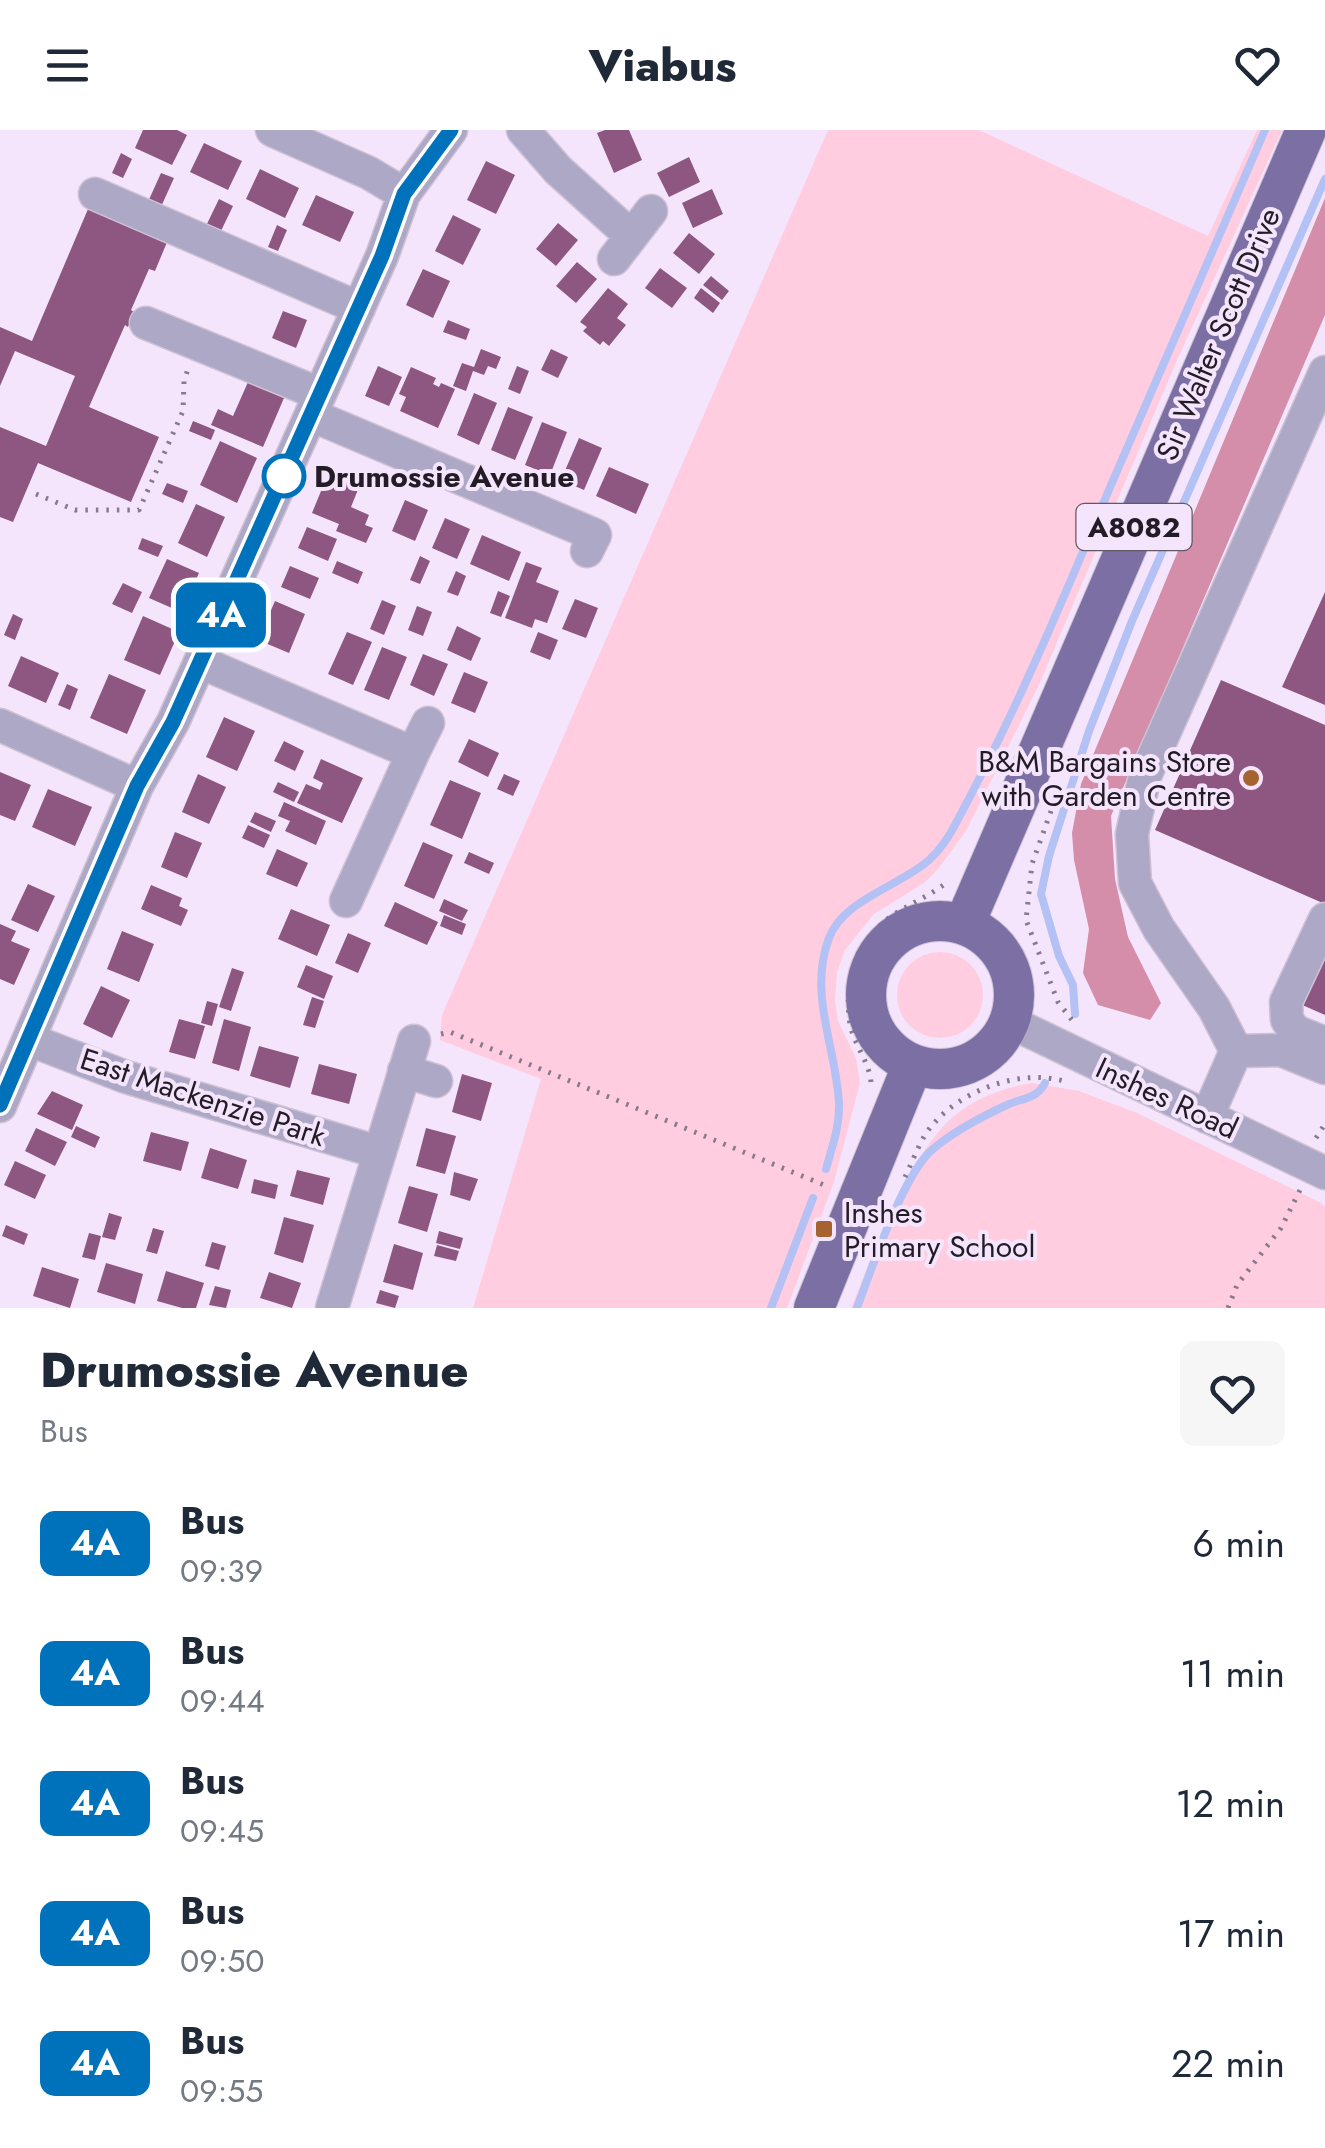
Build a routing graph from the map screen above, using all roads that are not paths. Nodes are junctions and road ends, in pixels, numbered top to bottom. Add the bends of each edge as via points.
1 (272, 130) edge
2 (451, 130) edge
3 (523, 130) edge
4 (1306, 130) edge
5 (94, 194) dead end
6 (404, 194) junction
7 (632, 235) dead end
8 (358, 308) junction
9 (146, 322) dead end
10 (1325, 372) edge
11 (316, 405) junction
12 (587, 551) dead end
13 (200, 662) junction
14 (428, 723) dead end
15 (0, 725) edge
16 (413, 753) junction
17 (137, 786) junction
18 (347, 878) dead end
19 (1325, 919) edge
20 (964, 925) junction
21 (1010, 1022) junction
22 (30, 1040) junction
23 (1325, 1042) edge
24 (1236, 1050) junction
25 (913, 1064) junction
26 (1325, 1068) edge
27 (436, 1082) dead end
28 (0, 1106) edge
29 (1207, 1117) junction
30 (378, 1152) junction
31 (1313, 1180) edge
32 (332, 1308) edge
33 (814, 1308) edge

1 - 6 street
2 - 6 street
3 - 7 street
4 - 20 main road, Sir Walter Scott Drive / A8082
5 - 8 street
6 - 8 street
8 - 11 street
9 - 11 street
10 - 24 street via 1146,776 1132,834 1134,884
11 - 12 street via 595,535
11 - 13 street
13 - 16 street
13 - 17 street
14 - 16 street
15 - 17 street
16 - 18 street
17 - 22 street
19 - 23 street via 1285,1011 1295,1031
20 - 21 main road via 985,936 1007,964 1015,999
20 - 25 main road via 918,924 890,942 870,970 866,992 878,1036
21 - 25 main road via 998,1042 970,1063 936,1069
21 - 29 street, Inshes Road
22 - 28 street
22 - 30 street, East Mackenzie Park via 126,1077
24 - 26 street via 1281,1050
24 - 29 street
25 - 33 main road
27 - 30 street via 409,1056
29 - 31 street, Inshes Road
30 - 32 street

